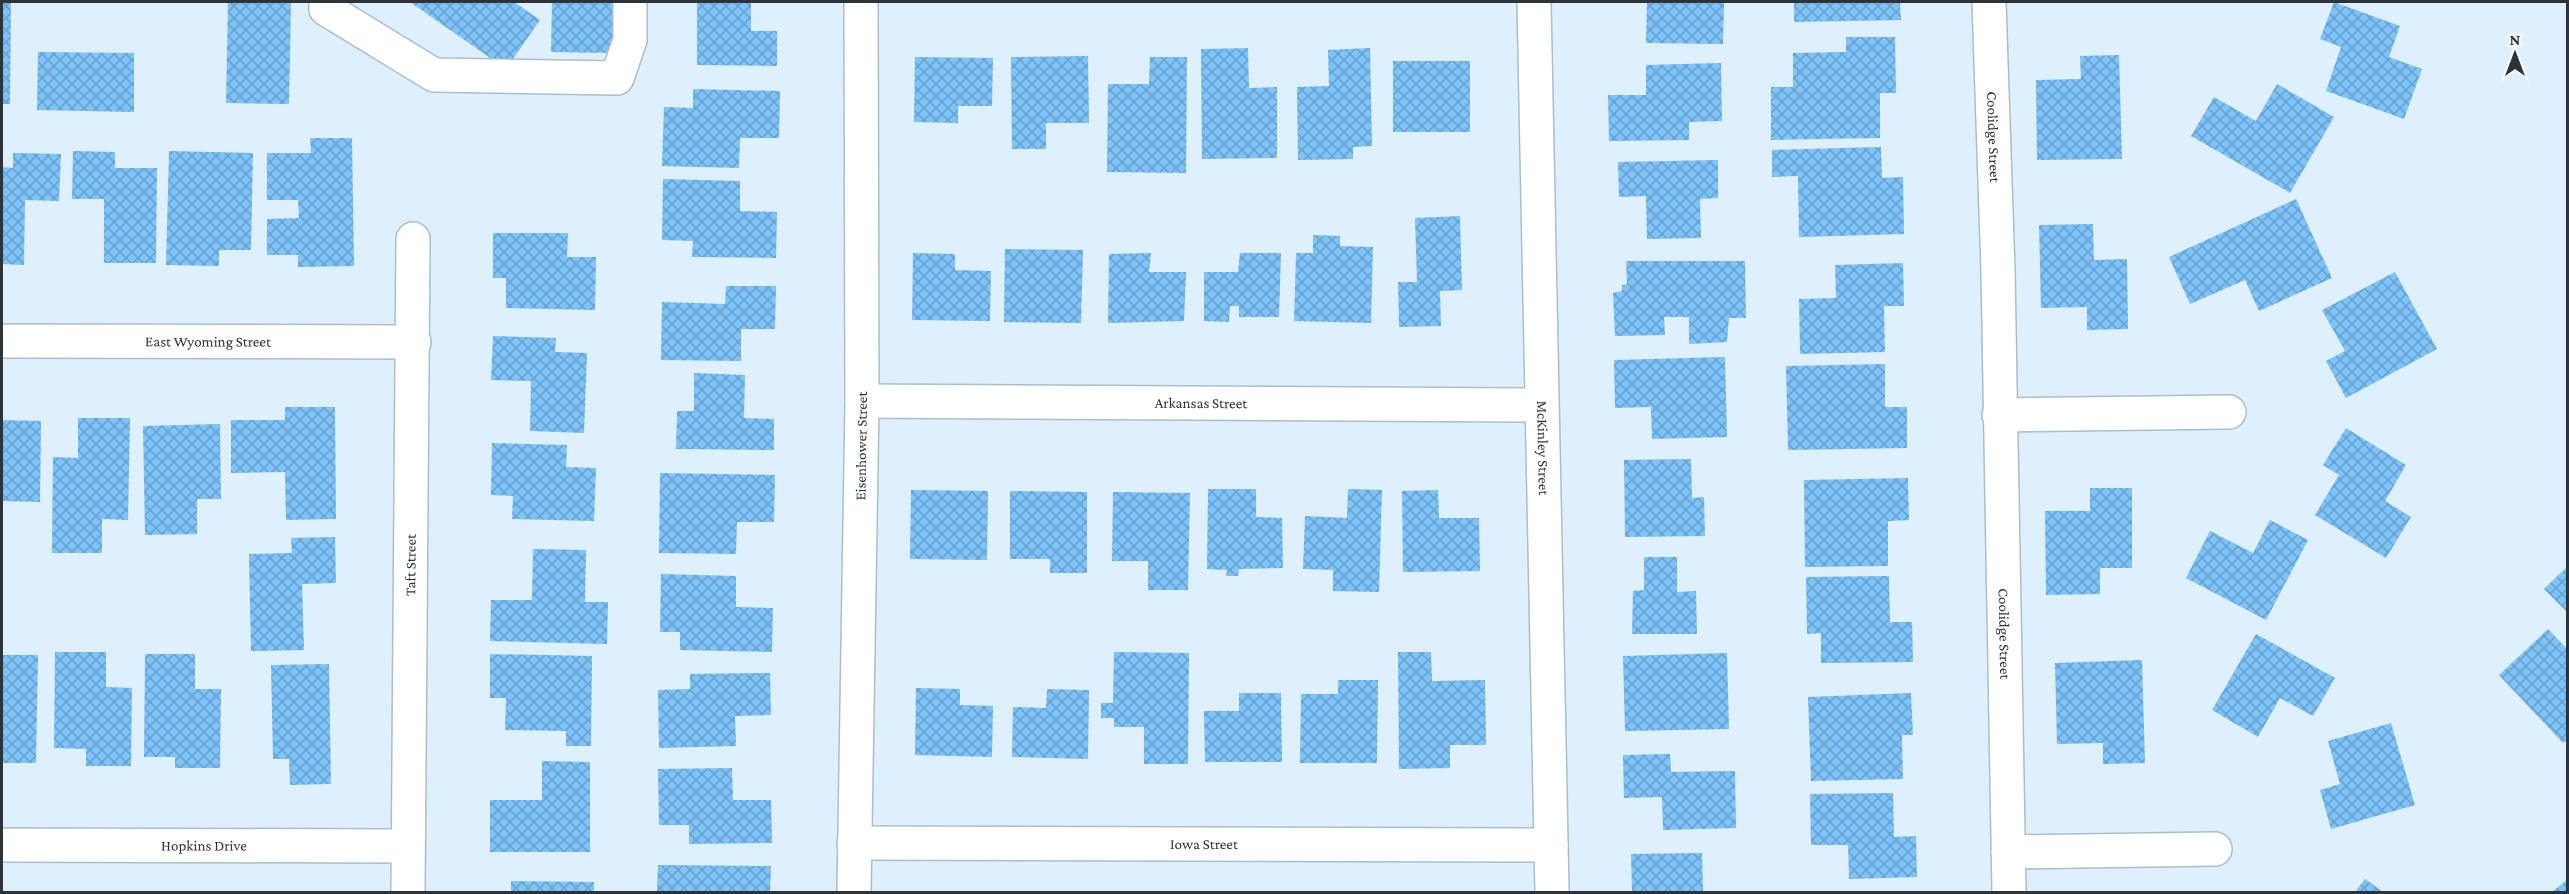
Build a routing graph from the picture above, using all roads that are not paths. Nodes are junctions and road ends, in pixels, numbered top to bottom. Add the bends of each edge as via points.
1 (326, 2) edge
2 (630, 2) edge
3 (861, 2) edge
4 (1534, 2) edge
5 (1989, 2) edge
6 (413, 239) dead end
7 (2, 341) edge
8 (414, 342) junction
9 (862, 401) junction
10 (1540, 405) junction
11 (2229, 412) dead end
12 (1999, 415) junction
13 (854, 843) junction
14 (2, 845) edge
15 (1551, 845) junction
16 (407, 846) junction
17 (2215, 849) dead end
18 (2008, 852) junction
19 (408, 892) edge
20 (854, 892) edge
21 (1552, 892) edge
22 (2009, 892) edge

1 - 2 street via 326,9 434,75 617,78 630,40
3 - 9 street, Eisenhower Street
4 - 10 street, McKinley Street
5 - 12 street, Coolidge Street
6 - 8 street, Taft Street
7 - 8 street, East Wyoming Street
8 - 16 street, Taft Street
9 - 10 street, Arkansas Street
9 - 13 street, Eisenhower Street
10 - 15 street, McKinley Street
11 - 12 street
12 - 18 street, Coolidge Street
13 - 15 street, Iowa Street
13 - 20 street, Eisenhower Street
14 - 16 street, Hopkins Drive
15 - 21 street, McKinley Street
16 - 19 street, Taft Street
17 - 18 street
18 - 22 street, Coolidge Street

